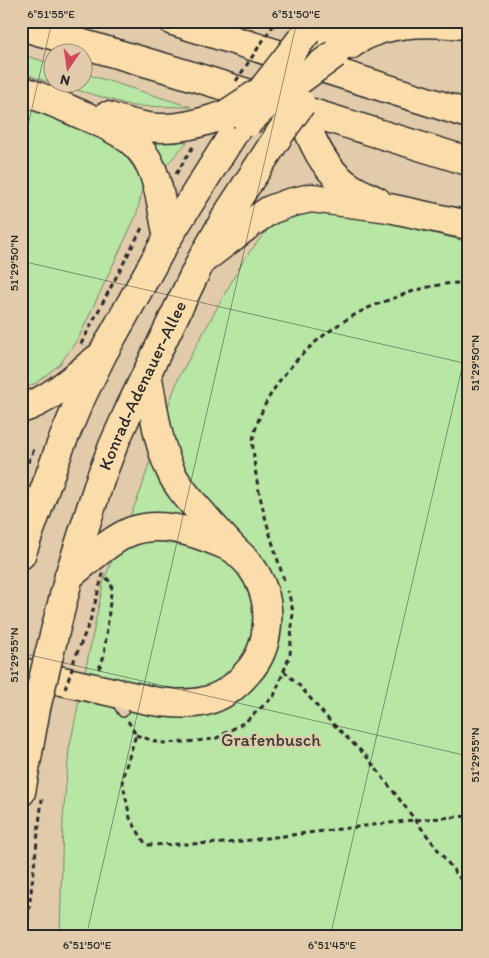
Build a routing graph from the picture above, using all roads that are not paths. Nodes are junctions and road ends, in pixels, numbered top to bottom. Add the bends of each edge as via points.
1 (173, 21) edge
2 (468, 25) edge
3 (21, 26) edge
4 (468, 43) edge
5 (323, 62) edge
6 (28, 92) edge
7 (468, 114) edge
8 (231, 123) junction
9 (468, 161) edge
10 (389, 208) junction
11 (468, 225) edge
12 (168, 237) junction
13 (201, 261) junction
14 (102, 355) junction
15 (146, 373) junction
16 (21, 410) edge
17 (21, 500) edge
18 (24, 547) edge
19 (233, 548) junction
20 (69, 576) junction
21 (21, 672) edge
22 (92, 688) junction
23 (123, 712) road end
24 (32, 794) edge

1 - 7 main road
2 - 5 main road via 400,25 371,33
3 - 9 main road
4 - 5 main road via 411,42
5 - 8 main road, bridge via 267,104
5 - 8 main road, bridge via 259,94
5 - 10 main road via 322,158 351,188
5 - 13 main road, Konrad-Adenauer-Allee
6 - 8 main road via 149,127
6 - 12 main road via 106,125 140,148 158,186
8 - 12 main road
10 - 11 main road
10 - 13 main road via 311,198 289,203 270,210
12 - 14 main road
13 - 15 main road, Konrad-Adenauer-Allee
14 - 16 main road via 57,391
14 - 18 main road via 60,447
15 - 19 main road via 163,452 171,473
15 - 20 main road, Konrad-Adenauer-Allee via 110,454
17 - 18 main road via 24,507
19 - 20 main road via 177,529 143,528 110,544
19 - 22 main road via 257,576 263,588 268,616 259,656 243,679 221,695 195,703 152,701
20 - 24 main road, Konrad-Adenauer-Allee, bridge via 60,660 36,708
21 - 22 main road
22 - 23 lane via 118,704

